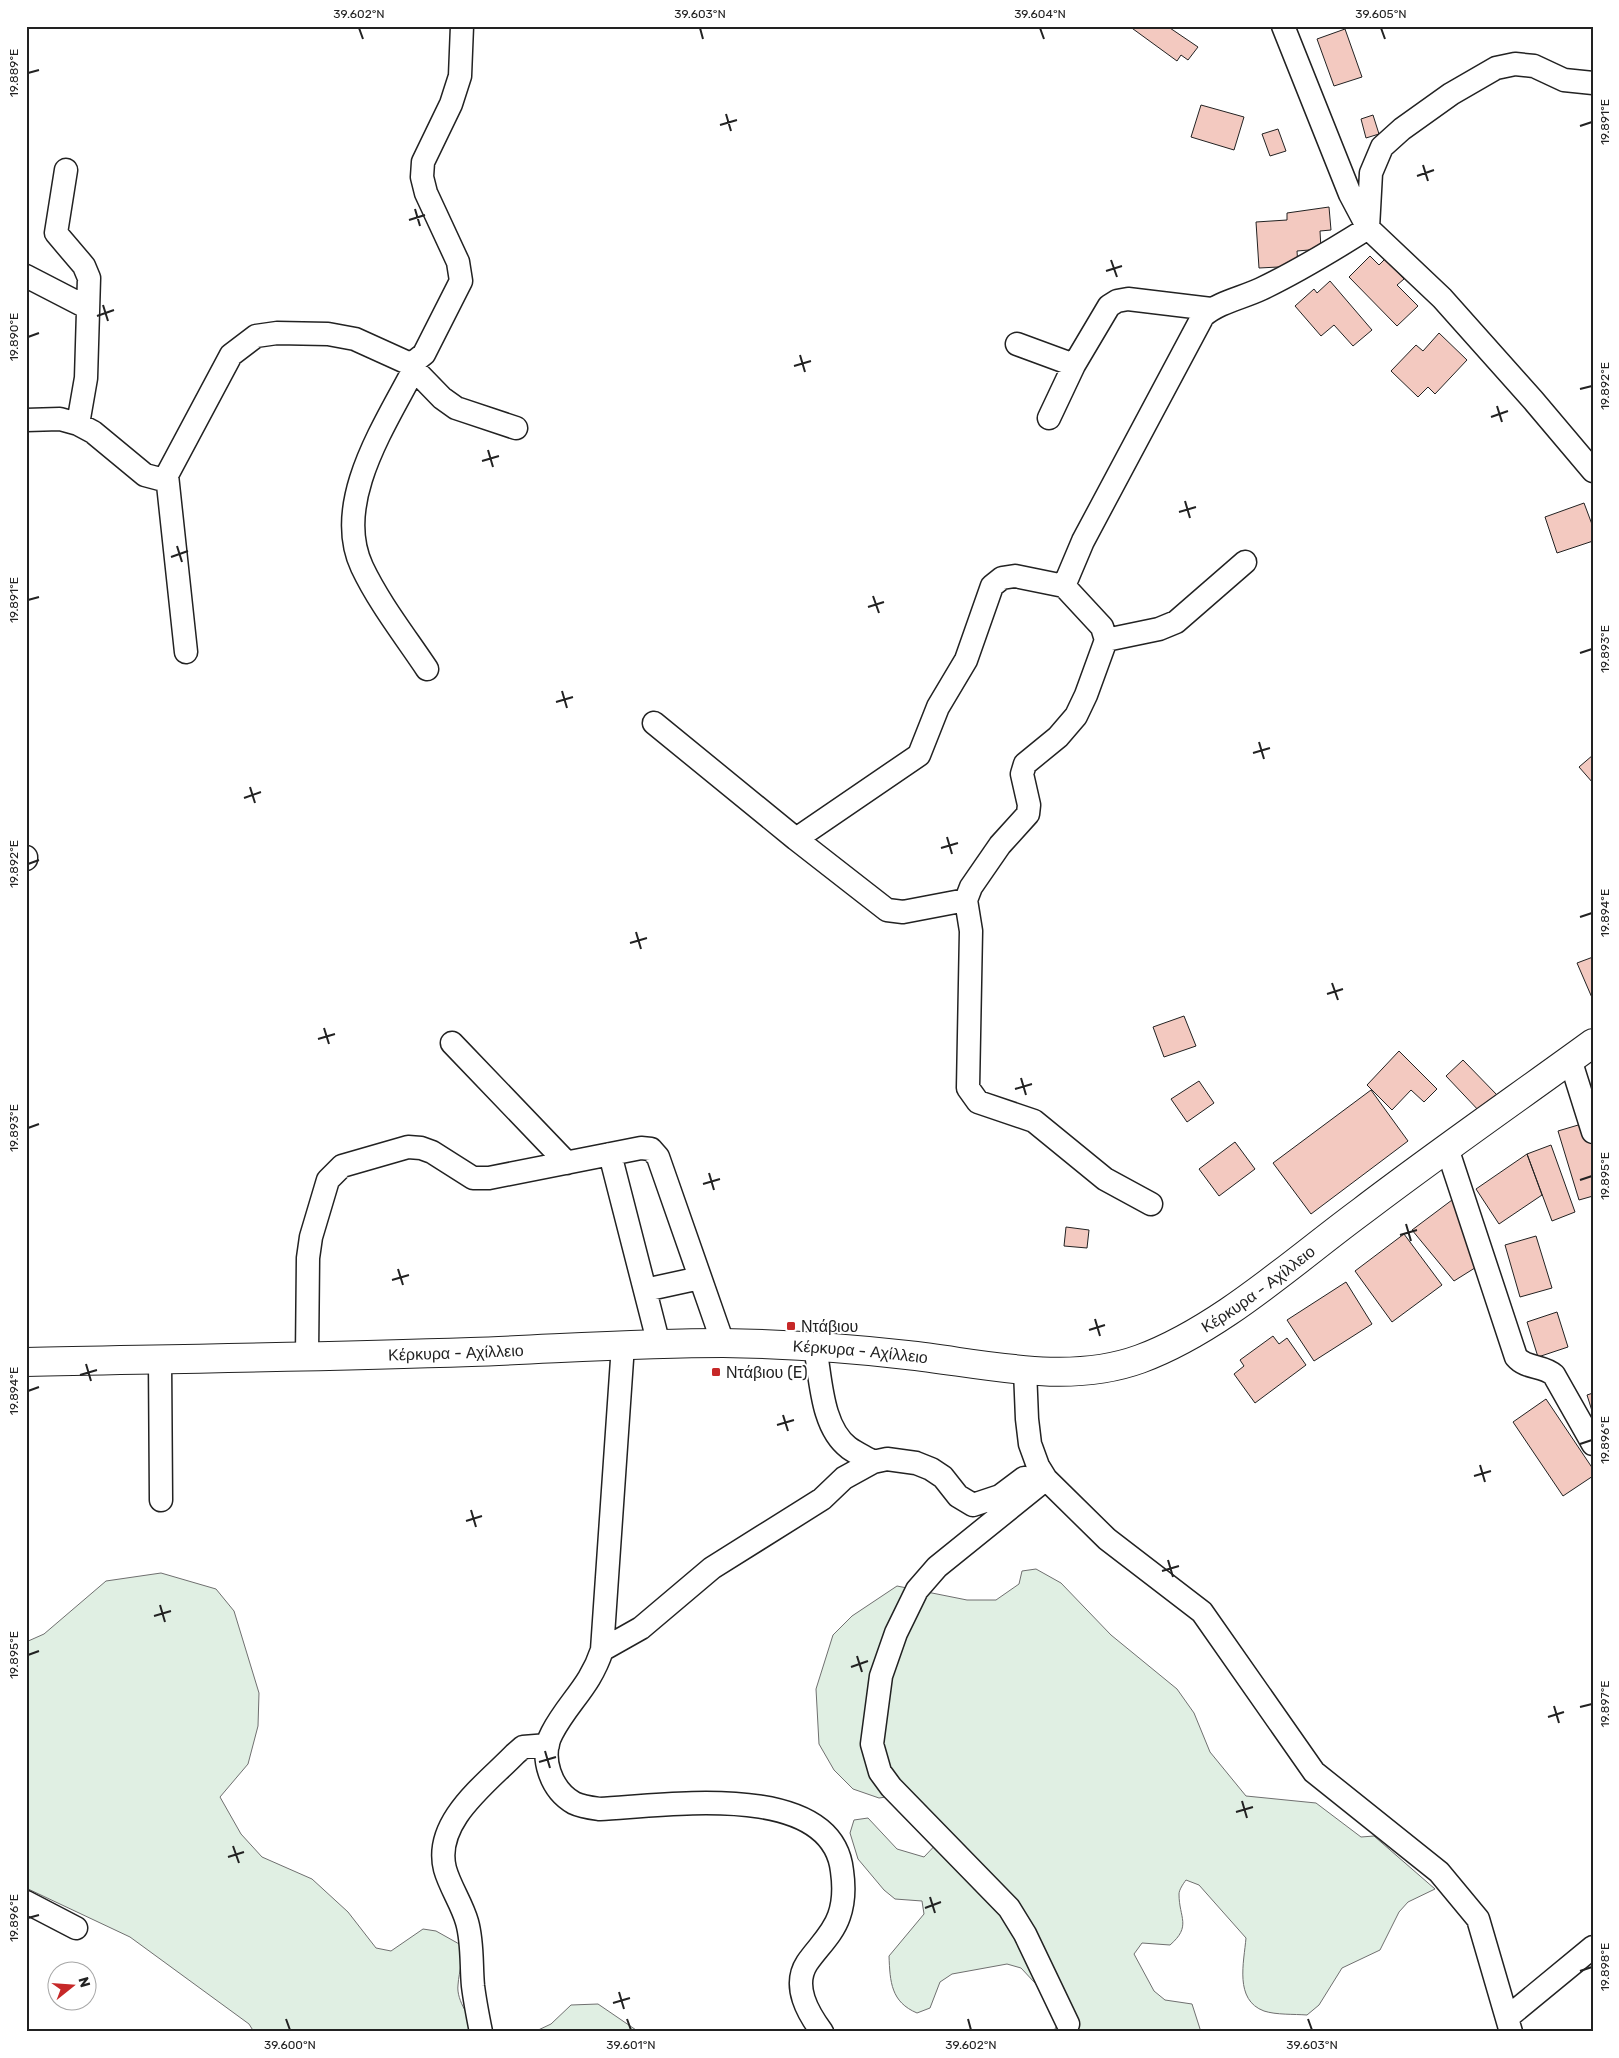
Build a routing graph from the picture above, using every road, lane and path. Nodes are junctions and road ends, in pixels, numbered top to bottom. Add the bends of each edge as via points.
1 (462, 26) edge
2 (1290, 31) edge
3 (1593, 83) edge
4 (66, 170) dead end
5 (1368, 228) junction
6 (26, 276) edge
7 (88, 308) junction
8 (1211, 309) junction
9 (1017, 344) dead end
10 (1074, 365) junction
11 (411, 366) junction
12 (1049, 418) dead end
13 (26, 420) edge
14 (78, 424) junction
15 (516, 428) dead end
16 (1589, 457) edge
17 (167, 475) junction
18 (1245, 562) dead end
19 (1064, 586) junction
20 (1106, 640) junction
21 (186, 652) dead end
22 (427, 669) dead end
23 (654, 723) dead end
24 (796, 839) junction
25 (966, 900) junction
26 (452, 1043) dead end
27 (1593, 1043) edge
28 (1570, 1059) junction
29 (1593, 1132) edge
30 (1447, 1148) junction
31 (610, 1154) junction
32 (567, 1163) junction
33 (1151, 1204) dead end
34 (700, 1278) junction
35 (645, 1290) junction
36 (723, 1343) junction
37 (659, 1345) junction
38 (623, 1346) junction
39 (815, 1346) junction
40 (307, 1356) junction
41 (160, 1359) junction
42 (26, 1362) edge
43 (1025, 1370) junction
44 (1592, 1440) edge
45 (873, 1462) junction
46 (1042, 1473) junction
47 (161, 1500) dead end
48 (602, 1650) junction
49 (548, 1745) junction
50 (26, 1902) edge
51 (76, 1928) dead end
52 (1593, 1947) edge
53 (1068, 2024) dead end
54 (1509, 2024) edge
55 (481, 2032) edge
56 (822, 2032) edge

1 - 11 street via 460,76 451,104 424,162 422,177 426,193 458,262 461,281 424,354
2 - 5 street via 1350,194
3 - 5 street via 1564,80 1534,66 1515,64 1496,68 1451,94 1382,147 1371,173
4 - 7 street via 56,232 88,271
5 - 8 street via 1320,259 1260,290
5 - 16 street via 1442,298
6 - 7 street
7 - 14 street via 86,378
8 - 10 street via 1128,299 1117,301 1105,311
8 - 19 street via 1203,316 1083,541
9 - 10 street
10 - 12 street
11 - 15 street via 456,408
11 - 17 street via 355,339 328,334 256,336 230,355
11 - 22 street via 353,502 352,530 361,566
13 - 14 street via 60,419
14 - 17 street via 93,432 145,475 160,479
17 - 21 street
18 - 20 street via 1176,622 1159,629
19 - 20 street via 1102,627
19 - 24 street via 1015,576 997,581 989,592 966,660 938,707 919,755
20 - 25 street via 1076,716 1023,769 1028,814 1000,845 971,887
23 - 24 street
24 - 25 street via 887,910 903,912
25 - 33 street via 971,931 970,1094 984,1105 1034,1121 1105,1179
26 - 32 street
27 - 28 main road, Κέρκυρα - Αχίλλειο
28 - 29 street
28 - 30 main road, Κέρκυρα - Αχίλλειο
30 - 43 main road, Κέρκυρα - Αχίλλειο via 1232,1309 1186,1338 1135,1361 1105,1368
30 - 44 street via 1516,1357 1523,1364 1548,1370 1554,1375
31 - 32 street
31 - 34 street via 642,1148 656,1153
31 - 35 street
32 - 40 street via 512,1175 473,1178 432,1152 408,1147 342,1166 328,1180 311,1237
34 - 35 street
34 - 36 street
35 - 37 street
36 - 37 main road, Κέρκυρα - Αχίλλειο
36 - 39 main road, Κέρκυρα - Αχίλλειο
37 - 38 main road, Κέρκυρα - Αχίλλειο
38 - 40 main road, Κέρκυρα - Αχίλλειο
38 - 48 street
39 - 43 main road, Κέρκυρα - Αχίλλειο
39 - 45 street via 825,1400 836,1434 849,1448
40 - 41 main road, Κέρκυρα - Αχίλλειο
41 - 42 main road, Κέρκυρα - Αχίλλειο
41 - 47 street
43 - 46 street via 1030,1444
45 - 46 street via 887,1459 916,1463 931,1469 943,1477 958,1496 973,1505 1000,1496
45 - 48 street via 844,1478 822,1499 712,1568 641,1628
46 - 53 street via 937,1567 917,1590 896,1633 881,1676 872,1744 880,1772 891,1787 1009,1908
46 - 54 street via 1107,1539 1202,1612 1314,1772 1439,1872 1478,1919
48 - 49 street via 596,1670 552,1733
49 - 55 street via 523,1747 514,1754 459,1812 444,1838 446,1869 467,1921 472,1945 473,1985
49 - 56 street via 549,1772 555,1786 583,1807 600,1810 714,1803 747,1805 794,1814 823,1831 841,1861 842,1899 839,1916 816,1954 807,1962 801,1986 806,2010
50 - 51 street
52 - 54 street

